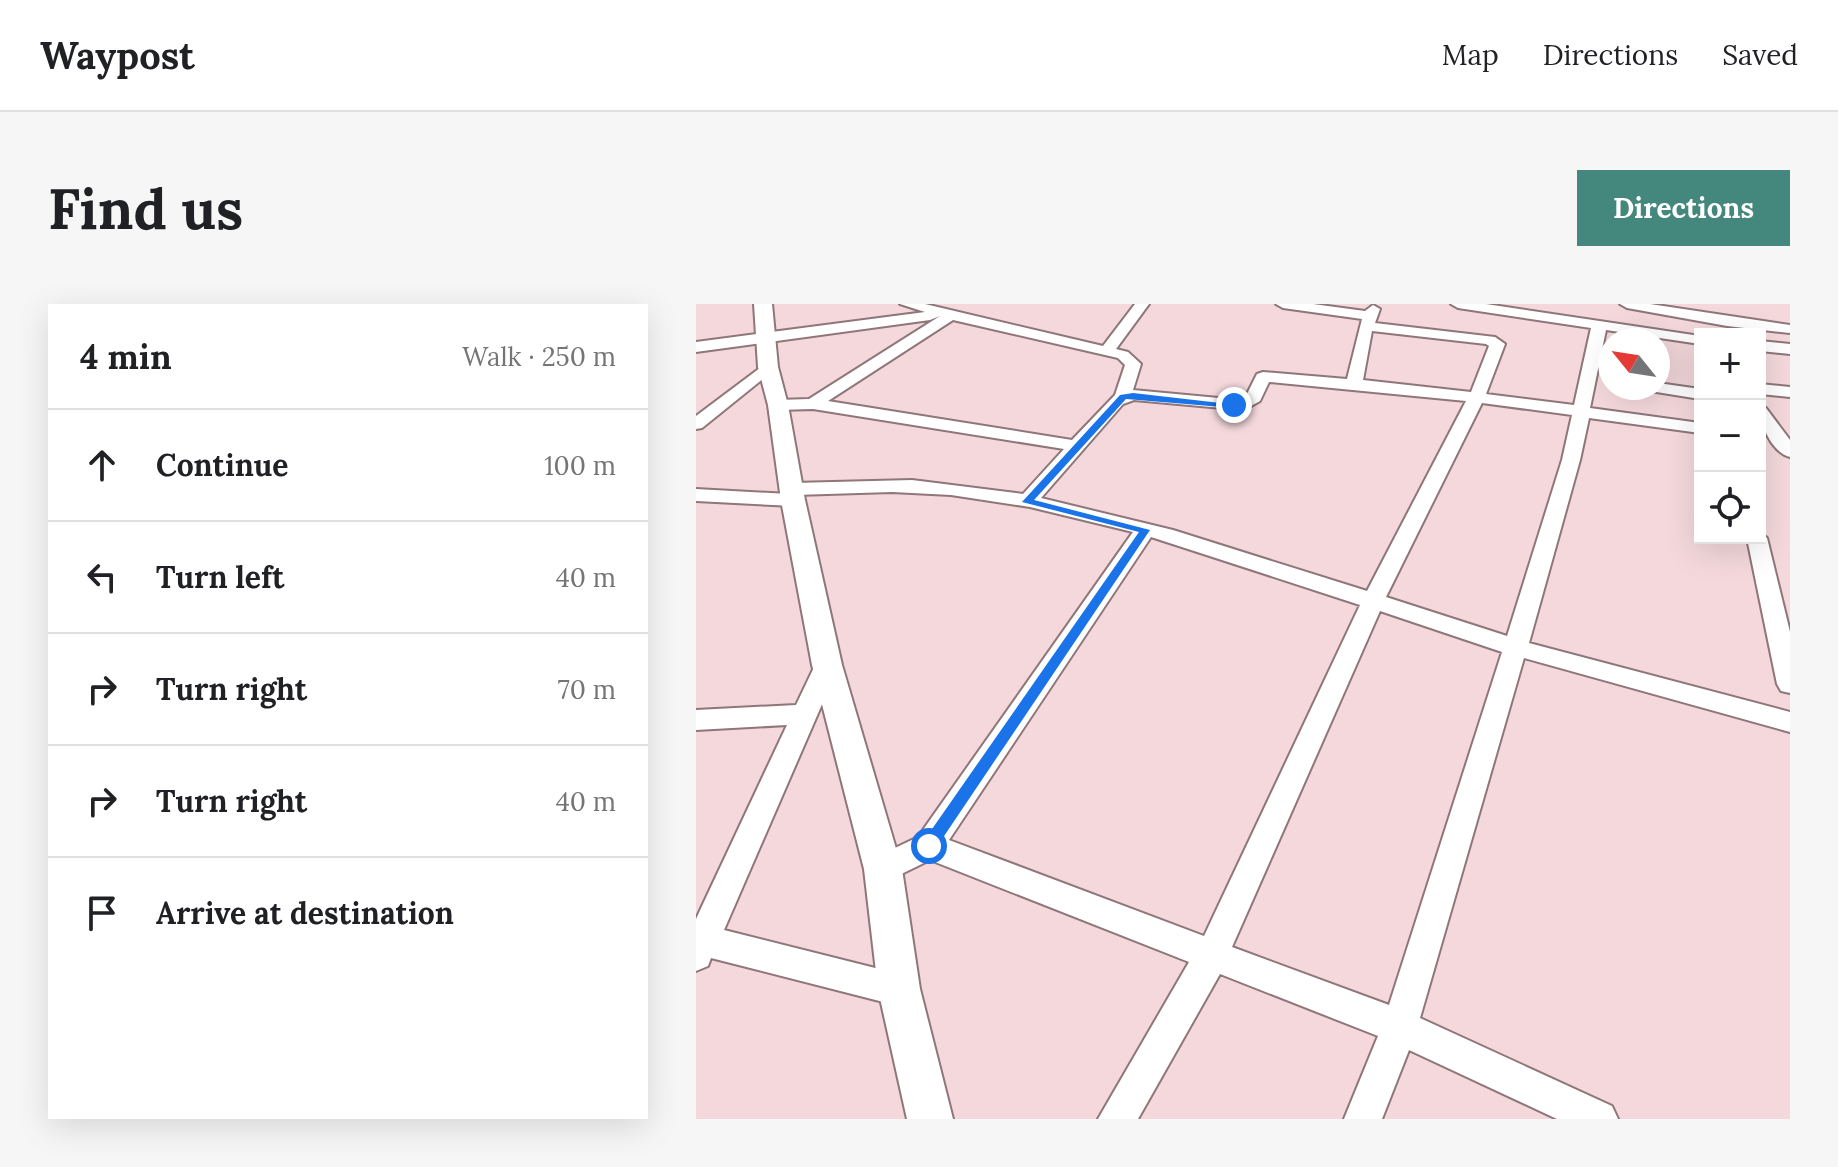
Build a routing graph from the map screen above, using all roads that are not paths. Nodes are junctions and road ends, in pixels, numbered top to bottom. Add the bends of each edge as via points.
1 (763, 304) edge
2 (907, 304) edge
3 (967, 304) edge
4 (1142, 304) edge
5 (1283, 304) edge
6 (1458, 304) edge
7 (1627, 304) edge
8 (1723, 304) edge
9 (1508, 308) edge
10 (951, 315) junction
11 (1371, 315) edge
12 (1599, 327) joint
13 (1728, 328) edge
14 (1766, 329) edge
15 (1790, 329) edge
16 (1694, 339) edge
17 (696, 347) edge
18 (1766, 347) edge
19 (1790, 349) edge
20 (1107, 350) junction
21 (767, 353) junction
22 (1598, 381) edge
23 (1354, 383) junction
24 (1670, 390) edge
25 (1766, 390) edge
26 (1790, 392) edge
27 (1694, 393) edge
28 (1123, 397) junction
29 (1477, 397) junction
30 (813, 404) junction
31 (778, 405) junction
32 (1581, 412) junction
33 (1766, 419) edge
34 (696, 424) edge
35 (1694, 427) edge
36 (1766, 439) edge
37 (1787, 444) edge
38 (1077, 446) junction
39 (696, 495) edge
40 (793, 495) junction
41 (1027, 502) junction
42 (1145, 530) junction
43 (1758, 544) edge
44 (1373, 601) junction
45 (1516, 647) junction
46 (827, 665) junction
47 (1790, 684) edge
48 (807, 714) junction
49 (696, 720) edge
50 (1790, 722) edge
51 (929, 846) junction
52 (883, 869) junction
53 (699, 945) edge
54 (1212, 955) junction
55 (899, 989) junction
56 (1400, 1027) junction
57 (930, 1119) edge
58 (1117, 1119) edge
59 (1363, 1119) edge
60 (1599, 1119) edge

1 - 21 street
2 - 10 street
3 - 10 street
4 - 20 street
5 - 11 street
6 - 9 street
7 - 13 street
8 - 13 street
9 - 12 street
10 - 20 street
10 - 21 street
10 - 30 street
11 - 23 street
11 - 29 street via 1497,344
12 - 16 street
14 - 15 street
17 - 21 street
18 - 19 street
20 - 28 street via 1133,364
21 - 31 street
21 - 34 street
22 - 32 street
23 - 28 street via 1263,377 1244,405
23 - 29 street
24 - 27 street
25 - 26 street
28 - 38 street
29 - 32 street
29 - 44 street
30 - 31 street
30 - 38 street
31 - 40 street
32 - 35 street
32 - 45 street
33 - 37 street
36 - 37 street
38 - 41 street
39 - 40 street
40 - 41 street via 868,486 949,489
40 - 46 street
41 - 42 street
42 - 44 street
42 - 51 street
43 - 47 street
44 - 45 street
44 - 54 street
45 - 50 street
45 - 56 street
46 - 48 street
46 - 52 street
48 - 49 street
48 - 53 street
51 - 52 street
51 - 54 street
52 - 55 street
53 - 55 street
54 - 56 street
54 - 58 street
55 - 57 street
56 - 59 street
56 - 60 street

